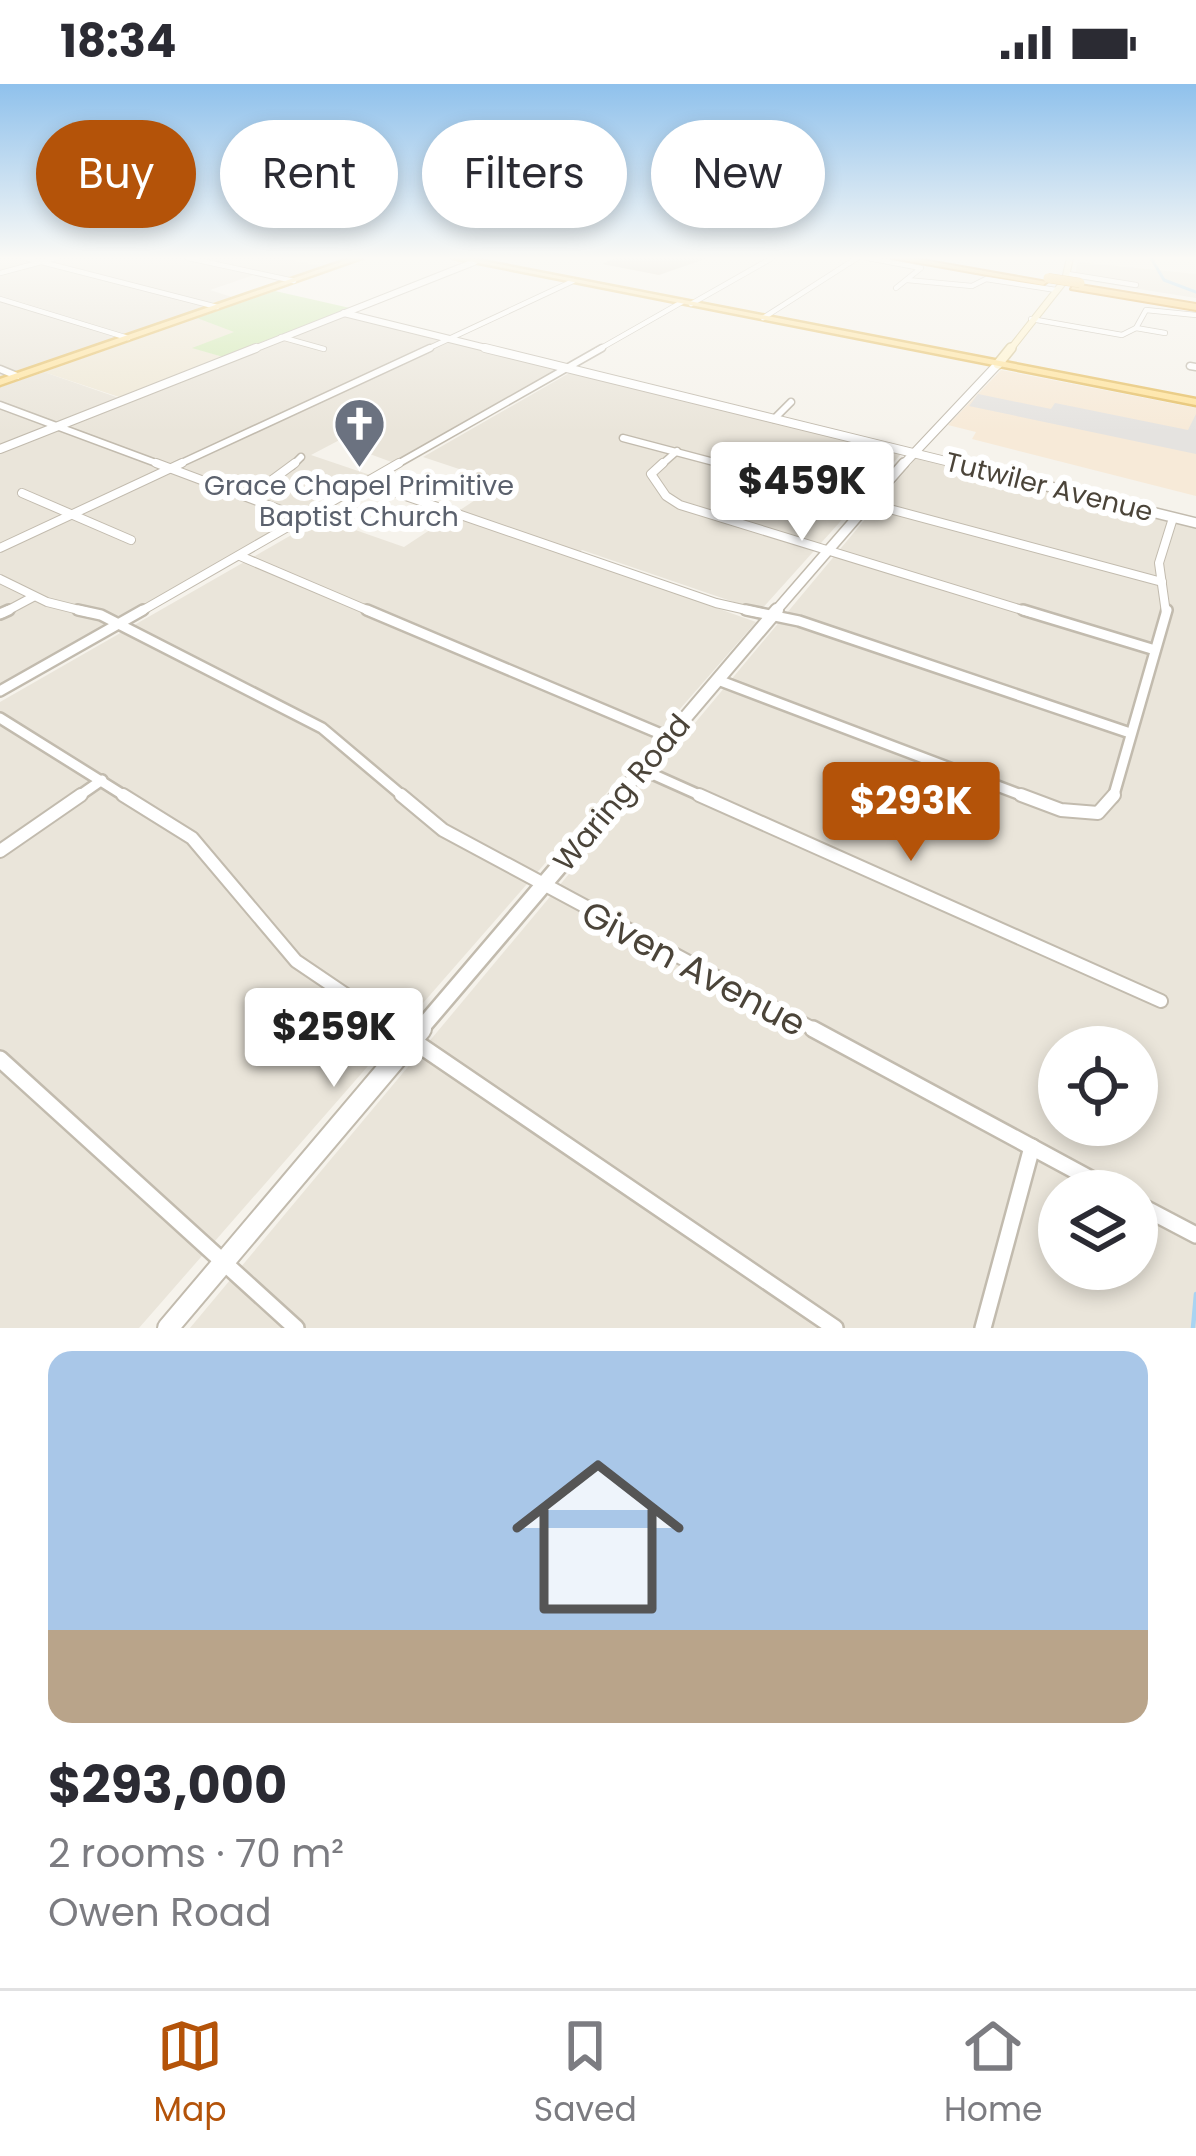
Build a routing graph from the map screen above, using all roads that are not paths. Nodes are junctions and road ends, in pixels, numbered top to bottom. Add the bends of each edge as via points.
1 (56, 316) edge
2 (191, 316) edge
3 (336, 316) edge
4 (356, 316) edge
5 (497, 316) edge
6 (663, 316) edge
7 (753, 316) edge
8 (766, 316) edge
9 (1034, 316) edge
10 (1143, 316) edge
11 (763, 318) junction
12 (1031, 319) junction
13 (1136, 328) junction
14 (1165, 333) dead end
15 (128, 338) junction
16 (281, 338) junction
17 (449, 339) junction
18 (324, 349) dead end
19 (998, 364) junction
20 (568, 369) junction
21 (0, 370) edge
22 (17, 376) junction
23 (0, 382) edge
24 (791, 402) dead end
25 (1196, 402) edge
26 (0, 406) edge
27 (774, 419) junction
28 (56, 426) junction
29 (623, 438) dead end
30 (0, 448) edge
31 (677, 451) junction
32 (910, 453) junction
33 (301, 458) dead end
34 (170, 469) junction
35 (368, 483) junction
36 (22, 493) dead end
37 (249, 497) junction
38 (867, 502) junction
39 (72, 514) junction
40 (1172, 518) junction
41 (305, 519) junction
42 (1196, 523) edge
43 (131, 540) dead end
44 (0, 548) edge
45 (826, 551) junction
46 (240, 556) junction
47 (0, 579) edge
48 (1162, 582) junction
49 (34, 596) junction
50 (0, 614) edge
51 (771, 615) junction
52 (119, 624) junction
53 (1155, 650) junction
54 (718, 680) junction
55 (0, 692) edge
56 (0, 718) edge
57 (1130, 733) junction
58 (668, 737) junction
59 (641, 769) junction
60 (103, 780) junction
61 (0, 851) edge
62 (542, 887) junction
63 (1162, 1000) dead end
64 (410, 1043) junction
65 (0, 1059) edge
66 (1032, 1147) junction
67 (1075, 1170) edge
68 (1158, 1215) edge
69 (1196, 1235) edge
70 (223, 1263) junction
71 (168, 1328) edge
72 (296, 1328) edge
73 (835, 1328) edge
74 (982, 1328) edge

1 - 15 street
2 - 15 main road
3 - 16 street
4 - 17 street, Tutwiler Avenue
5 - 17 street
6 - 20 street
7 - 11 main road
8 - 11 street
9 - 12 main road, Waring Road
10 - 13 street
11 - 19 main road
12 - 13 street via 1122,334
12 - 19 main road, Waring Road
13 - 14 street
15 - 22 main road
16 - 18 street
16 - 28 street
17 - 20 street, Tutwiler Avenue
17 - 34 street
19 - 25 main road
19 - 32 street, Waring Road
20 - 27 street, Tutwiler Avenue
20 - 35 street
21 - 22 street
22 - 23 main road
24 - 27 street
26 - 28 street
27 - 32 street, Tutwiler Avenue
28 - 30 street
28 - 34 street
29 - 31 street
31 - 38 street
31 - 45 street via 651,474 673,502
32 - 38 street, Waring Road
32 - 40 street, Tutwiler Avenue
33 - 37 street
34 - 37 street
34 - 39 street
35 - 41 street
35 - 51 street
36 - 39 street
37 - 41 street
38 - 45 street, Waring Road
38 - 48 street
39 - 43 street
39 - 44 street
40 - 42 street, Tutwiler Avenue
40 - 48 street
41 - 46 street
45 - 51 street, Waring Road
45 - 53 street
46 - 52 street
46 - 58 street
47 - 49 street, Given Avenue
48 - 53 street via 1168,603
49 - 50 street
49 - 52 street, Given Avenue
51 - 54 street, Waring Road
51 - 57 street
52 - 55 street
52 - 62 street, Given Avenue via 322,728 443,830
53 - 57 street
54 - 57 street via 1061,810 1093,814 1109,806
54 - 58 street, Waring Road
56 - 60 street
58 - 59 street, Waring Road
59 - 62 street, Waring Road
59 - 63 street
60 - 61 street
60 - 64 street via 192,838 296,961
62 - 64 street, Waring Road
62 - 66 street, Given Avenue
64 - 70 street, Waring Road
64 - 73 street
65 - 70 street
66 - 67 street, Given Avenue
66 - 74 street
68 - 69 street
70 - 71 street, Waring Road
70 - 72 street

